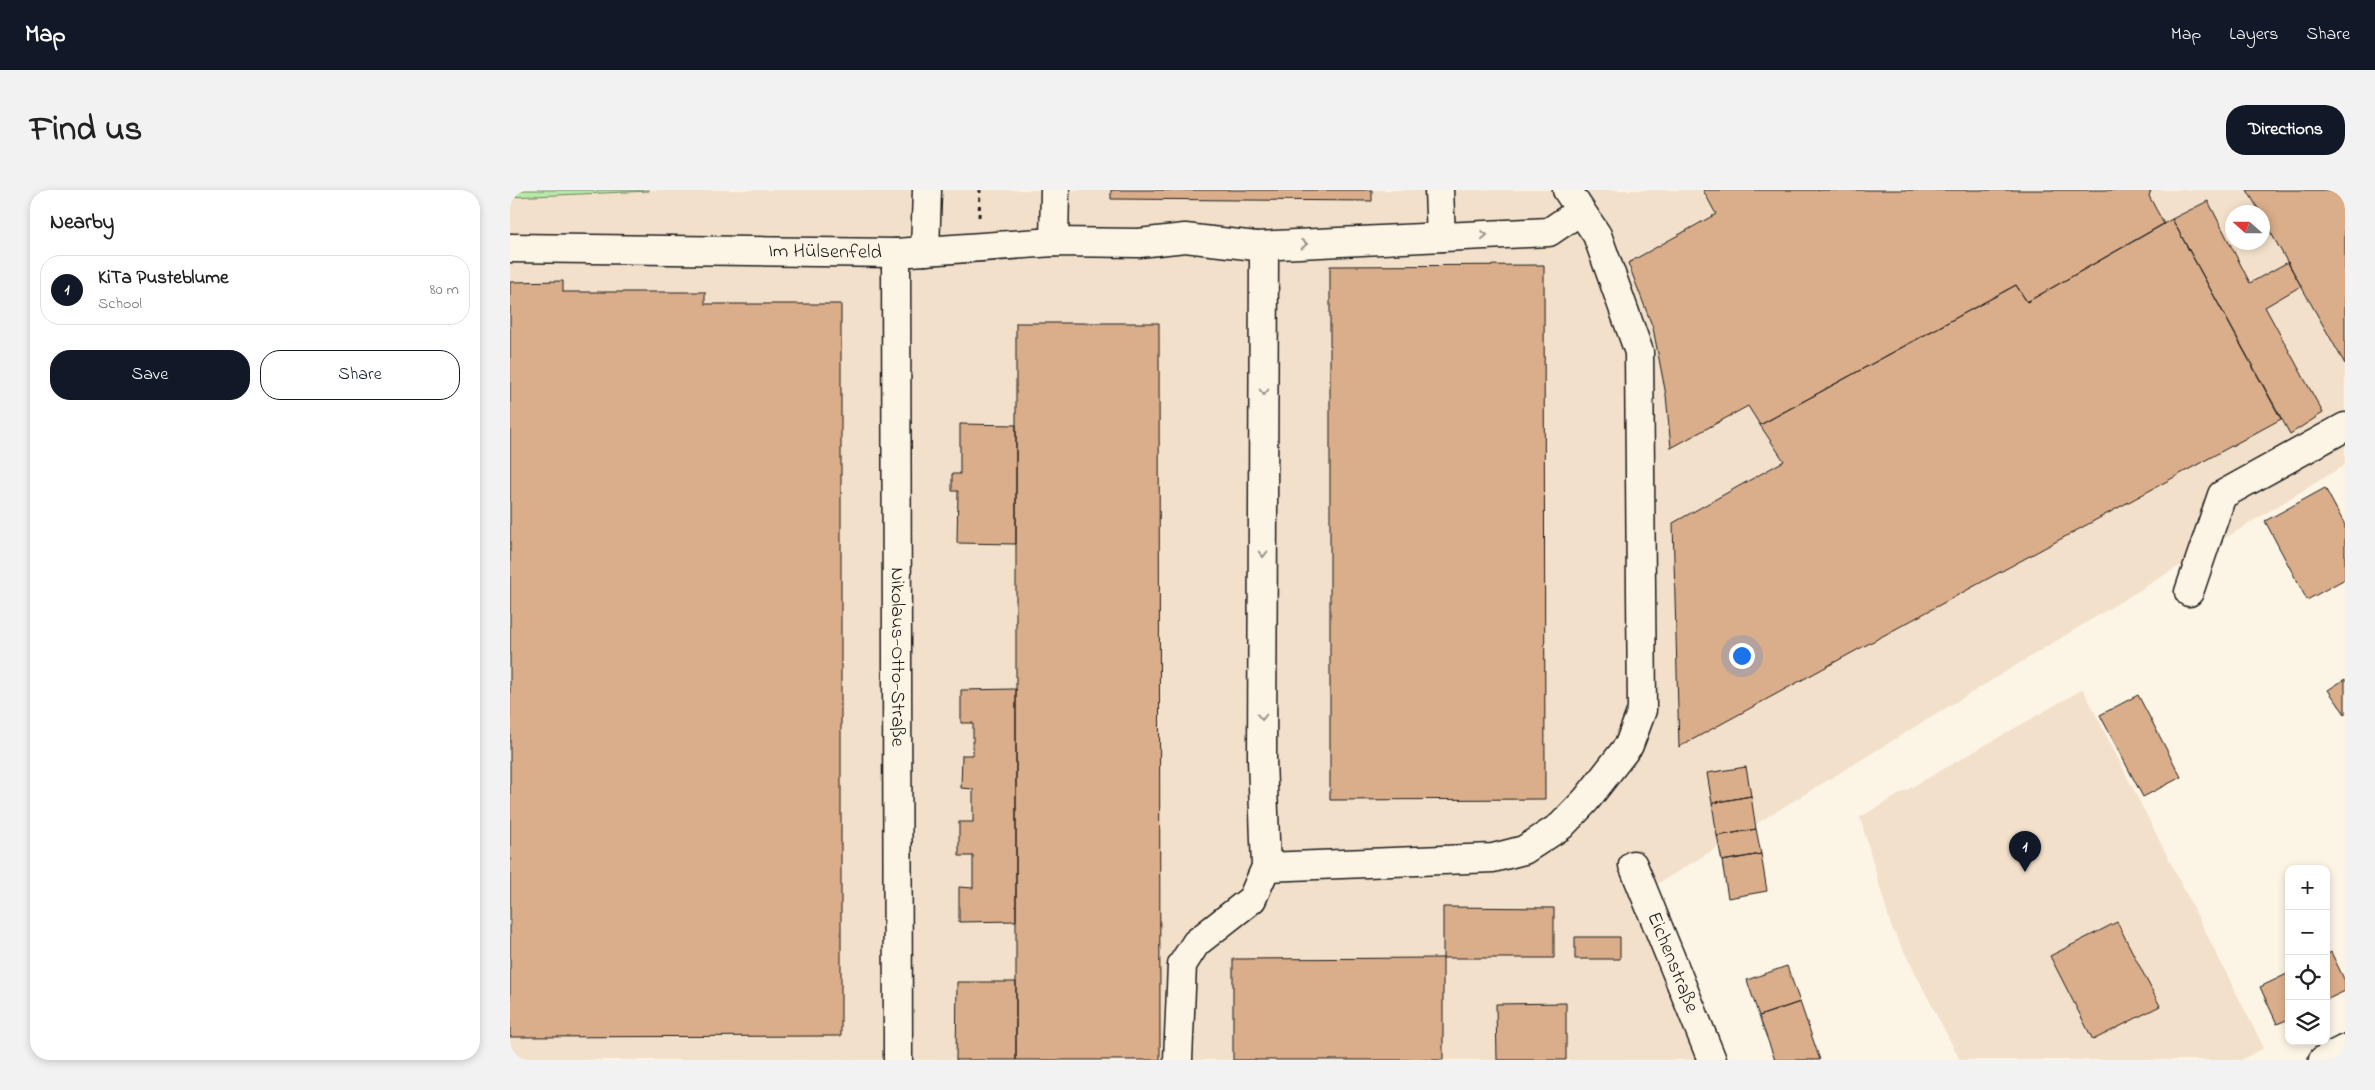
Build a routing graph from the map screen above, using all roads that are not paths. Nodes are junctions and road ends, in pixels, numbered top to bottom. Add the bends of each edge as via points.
1 (927, 190) edge
2 (1055, 190) edge
3 (1439, 190) edge
4 (1574, 200) edge
5 (1441, 237) junction
6 (1054, 242) junction
7 (1256, 246) junction
8 (510, 248) edge
9 (925, 251) junction
10 (896, 253) junction
11 (2345, 427) edge
12 (2189, 592) dead end
13 (1633, 865) dead end
14 (1266, 867) junction
15 (2345, 1049) edge
16 (898, 1060) edge
17 (1178, 1060) edge
18 (1712, 1060) edge
19 (2323, 1060) edge

1 - 9 street
2 - 6 street
3 - 5 street
5 -> 4 street, Im Hülsenfeld via 1549,232
4 - 14 street via 1597,235 1639,352 1642,710 1629,745 1561,826 1524,850 1494,858
7 -> 5 street, Im Hülsenfeld
6 - 7 street, Im Hülsenfeld via 1139,243 1185,238
6 - 9 street, Im Hülsenfeld
7 -> 14 street via 1264,254 1262,759
8 - 10 street, Im Hülsenfeld
9 - 10 street, Im Hülsenfeld
10 - 16 street, Nikolaus-Otto-Straße
11 - 12 street via 2222,495
13 - 18 street, Eichenstraße
14 - 17 street via 1252,898 1196,943 1182,966
15 - 19 street

